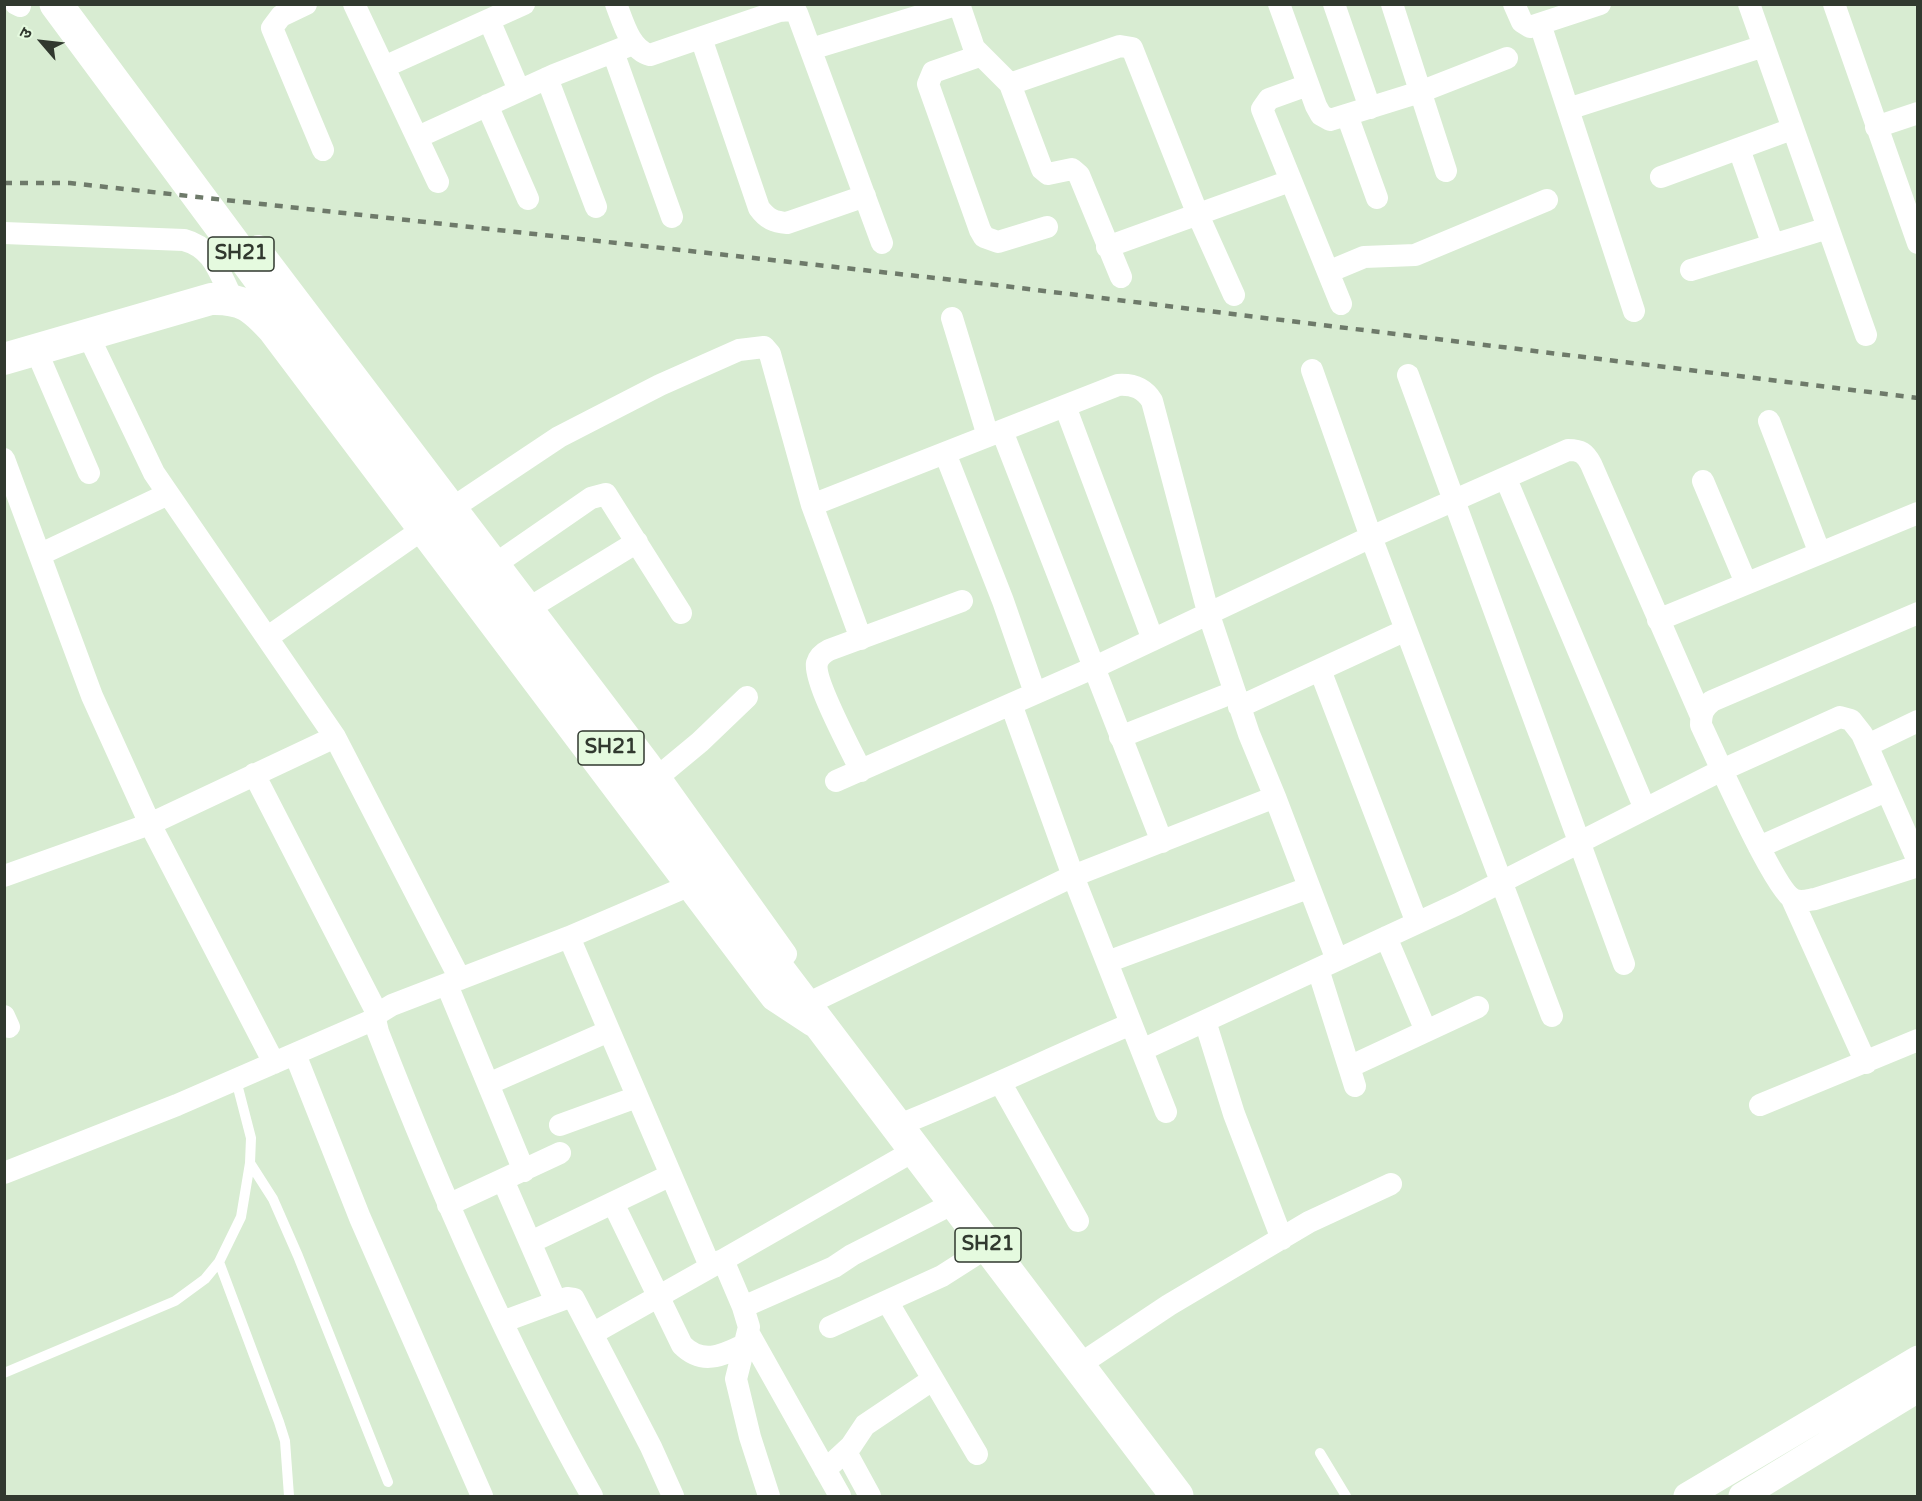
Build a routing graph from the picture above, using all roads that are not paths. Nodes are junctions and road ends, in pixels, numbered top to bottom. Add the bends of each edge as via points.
1 (306, 4) edge
2 (354, 4) edge
3 (525, 4) edge
4 (616, 4) edge
5 (959, 4) edge
6 (1279, 4) edge
7 (1334, 4) edge
8 (1392, 4) edge
9 (1514, 4) edge
10 (1600, 4) edge
11 (1749, 4) edge
12 (1834, 4) edge
13 (71, 8) edge
14 (795, 9) edge
15 (492, 14) edge
16 (1540, 24) junction
17 (701, 38) junction
18 (1764, 46) junction
19 (623, 48) junction
20 (811, 49) junction
21 (979, 56) junction
22 (1507, 58) dead end
23 (384, 67) junction
24 (547, 78) junction
25 (1010, 84) junction
26 (1308, 85) junction
27 (519, 90) junction
28 (1420, 92) junction
29 (487, 105) junction
30 (1370, 108) junction
31 (1568, 109) junction
32 (1917, 113) edge
33 (1347, 115) junction
34 (1876, 127) junction
35 (1792, 129) junction
36 (418, 137) junction
37 (1739, 149) junction
38 (323, 150) dead end
39 (1446, 171) dead end
40 (1661, 177) dead end
41 (438, 182) dead end
42 (1290, 182) junction
43 (865, 196) junction
44 (1377, 198) dead end
45 (528, 199) dead end
46 (1547, 200) dead end
47 (1910, 201) edge
48 (596, 207) dead end
49 (1198, 215) junction
50 (672, 217) dead end
51 (1047, 227) dead end
52 (1828, 228) junction
53 (4, 233) edge
54 (882, 243) dead end
55 (1917, 243) edge
56 (1773, 245) junction
57 (258, 246) dead end
58 (1107, 247) junction
59 (1692, 270) dead end
60 (1328, 272) junction
61 (1121, 278) dead end
62 (1234, 295) dead end
63 (232, 298) junction
64 (1341, 304) dead end
65 (1634, 311) dead end
66 (952, 318) dead end
67 (88, 335) junction
68 (1866, 335) dead end
69 (36, 350) junction
70 (4, 359) edge
71 (1312, 370) dead end
72 (1408, 375) dead end
73 (1065, 406) junction
74 (1769, 420) dead end
75 (995, 433) junction
76 (945, 453) junction
77 (4, 459) edge
78 (89, 473) dead end
79 (1506, 479) junction
80 (1703, 481) dead end
81 (168, 494) junction
82 (1453, 501) junction
83 (813, 505) junction
84 (454, 507) junction
85 (1917, 513) edge
86 (423, 529) junction
87 (1371, 537) junction
88 (637, 542) junction
89 (1820, 551) junction
90 (40, 554) junction
91 (497, 563) junction
92 (1746, 583) junction
93 (962, 601) dead end
94 (531, 607) junction
95 (1208, 612) junction
96 (681, 613) dead end
97 (1917, 613) edge
98 (1658, 620) junction
99 (1406, 630) junction
100 (268, 636) junction
101 (861, 639) junction
102 (1154, 640) junction
103 (1093, 668) junction
104 (1320, 670) junction
105 (1035, 693) junction
106 (747, 697) dead end
107 (1236, 699) junction
108 (1011, 704) junction
109 (1701, 716) junction
110 (1917, 721) edge
111 (335, 737) junction
112 (1120, 737) junction
113 (1868, 745) junction
114 (1722, 770) junction
115 (861, 771) junction
116 (254, 774) junction
117 (659, 776) junction
118 (836, 782) dead end
119 (1886, 791) junction
120 (1275, 797) junction
121 (1645, 809) junction
122 (150, 824) junction
123 (1162, 842) junction
124 (1578, 843) junction
125 (1759, 847) junction
126 (1917, 861) edge
127 (1917, 866) edge
128 (4, 876) edge
129 (1073, 876) junction
130 (1502, 882) junction
131 (693, 884) junction
132 (1308, 888) junction
133 (1792, 899) junction
134 (1417, 923) junction
135 (569, 937) junction
136 (1386, 937) junction
137 (1107, 962) junction
138 (1328, 964) junction
139 (1624, 964) dead end
140 (453, 982) junction
141 (810, 1006) junction
142 (1478, 1007) dead end
143 (1552, 1016) dead end
144 (377, 1017) junction
145 (1205, 1021) junction
146 (1131, 1024) junction
147 (609, 1031) junction
148 (1426, 1031) junction
149 (1917, 1040) edge
150 (1142, 1050) junction
151 (284, 1059) junction
152 (1866, 1063) junction
153 (236, 1080) junction
154 (1000, 1082) junction
155 (488, 1084) junction
156 (637, 1097) junction
157 (1760, 1105) dead end
158 (1166, 1112) dead end
159 (560, 1125) dead end
160 (908, 1137) junction
161 (560, 1153) dead end
162 (250, 1163) junction
163 (7, 1165) edge
164 (671, 1175) junction
165 (513, 1176) junction
166 (1391, 1184) dead end
167 (956, 1202) junction
168 (613, 1203) junction
169 (448, 1205) junction
170 (1078, 1221) dead end
171 (1282, 1239) junction
172 (531, 1242) junction
173 (989, 1246) junction
174 (219, 1262) junction
175 (719, 1262) junction
176 (658, 1297) junction
177 (887, 1301) junction
178 (556, 1302) junction
179 (743, 1307) junction
180 (502, 1322) junction
181 (830, 1328) dead end
182 (591, 1331) junction
183 (748, 1339) junction
184 (1917, 1359) edge
185 (1079, 1365) junction
186 (4, 1373) edge
187 (932, 1380) junction
188 (1917, 1389) edge
189 (846, 1452) junction
190 (1320, 1453) dead end
191 (977, 1454) dead end
192 (825, 1470) junction
193 (388, 1482) dead end
194 (1751, 1494) edge
195 (289, 1497) edge
196 (482, 1497) edge
197 (592, 1497) edge
198 (673, 1497) edge
199 (769, 1497) edge
200 (840, 1497) edge
201 (870, 1497) edge
202 (1177, 1497) edge
203 (1346, 1497) edge
204 (1688, 1497) edge

1 - 38 street via 281,16 272,28
2 - 23 street
3 - 15 street
4 - 19 street
5 - 20 street
5 - 21 street
6 - 26 street
7 - 30 street
8 - 28 street
9 - 16 street via 1522,22 1530,27
10 - 16 street
11 - 18 street
12 - 34 street
13 - 141 main road, SH21 via 453,540
14 - 17 street
14 - 20 street
15 - 23 street
15 - 27 street
16 - 31 street
17 - 19 street via 650,55
17 - 43 street via 765,216 787,223
18 - 31 street
18 - 35 street
19 - 24 street
19 - 50 street
20 - 43 street
21 - 25 street
21 - 51 street via 933,72 928,84 980,230 984,237 998,242
22 - 28 street
23 - 36 street
24 - 27 street
24 - 48 street
25 - 49 street via 1120,46 1132,48
25 - 58 street via 1042,169 1048,174 1072,169 1079,175
26 - 33 street via 1321,115 1330,120
26 - 42 street via 1269,99 1262,109
27 - 29 street
28 - 30 street
28 - 39 street
29 - 36 street
29 - 45 street
30 - 33 street
31 - 65 street
32 - 34 street
33 - 44 street
34 - 47 street
35 - 37 street
35 - 52 street
36 - 41 street
37 - 40 street
37 - 56 street
42 - 49 street
42 - 60 street
43 - 54 street
46 - 60 street via 1415,255 1364,257
47 - 55 street
49 - 58 street
49 - 62 street
52 - 56 street
52 - 68 street
53 - 63 street via 184,240 199,244 207,251
56 - 59 street
57 - 84 street
58 - 61 street
60 - 64 street
63 - 67 main road via 177,307
63 - 86 main road via 255,309 274,330
66 - 75 street
67 - 69 main road
67 - 81 street
69 - 70 main road
69 - 78 street
71 - 87 street
72 - 82 street
73 - 75 street
73 - 95 street via 1118,385 1131,384 1148,395
73 - 102 street
74 - 89 street
75 - 76 street
75 - 103 street
76 - 83 street
76 - 105 street
77 - 90 street
79 - 82 street
79 - 98 street via 1568,450 1585,454
79 - 121 street
80 - 92 street
81 - 90 street
81 - 100 street
82 - 87 street
82 - 124 street
83 - 84 street via 770,354 764,347 755,347 714,359 559,437
83 - 101 street
84 - 91 street
85 - 89 street
86 - 100 street
86 - 131 main road
87 - 95 street
87 - 99 street
88 - 91 street via 611,499 598,494
88 - 94 street
88 - 96 street
89 - 92 street
90 - 122 street via 93,696
91 - 94 street
92 - 98 street
93 - 101 street
94 - 117 street
95 - 102 street
95 - 107 street
97 - 109 street via 1712,701
98 - 109 street
99 - 104 street
99 - 130 street
100 - 111 street
101 - 115 street via 822,654 817,668 819,681
102 - 103 street
103 - 105 street
103 - 112 street
104 - 107 street
104 - 134 street
105 - 108 street
106 - 117 street
107 - 112 street
107 - 120 street
108 - 115 street
108 - 129 street
109 - 114 street via 1701,725
110 - 113 street
111 - 116 street
111 - 140 street
112 - 123 street
113 - 114 street via 1851,720 1840,717
113 - 119 street
114 - 121 street
114 - 125 street
115 - 118 street
116 - 122 street
116 - 144 street
117 - 141 street
119 - 125 street
119 - 126 street
120 - 123 street
120 - 132 street
121 - 124 street
122 - 128 street
122 - 151 street
123 - 129 street
124 - 130 street
124 - 139 street
125 - 133 street
127 - 133 street via 1815,899
129 - 137 street
129 - 141 street
130 - 134 street
130 - 143 street
131 - 135 street
131 - 141 main road via 776,996
132 - 137 street
132 - 138 street
133 - 152 street
134 - 136 street
135 - 140 street
135 - 147 street
136 - 138 street
136 - 148 street
137 - 146 street
138 - 145 street
138 - 148 street via 1352,1077
140 - 144 street via 392,1005
140 - 155 street
141 - 160 main road, SH21
142 - 148 street
144 - 151 street
144 - 169 street via 378,1032
145 - 150 street
145 - 171 street via 1234,1114
146 - 150 street
146 - 154 street
147 - 155 street
147 - 156 street
149 - 152 street
150 - 158 street
151 - 153 street
151 - 196 street via 360,1218
152 - 157 street
153 - 162 lane via 251,1138
153 - 163 street
154 - 160 street
154 - 170 street
155 - 165 street
156 - 159 street
156 - 164 street
160 - 167 main road, SH21
160 - 175 street
161 - 165 street
162 - 174 lane via 241,1217
162 - 193 lane via 273,1199
164 - 168 street
164 - 175 street via 707,1259
165 - 169 street
165 - 172 street
166 - 171 street via 1309,1222
167 - 173 main road, SH21
167 - 179 street via 834,1267
168 - 172 street
168 - 176 street
169 - 180 street
171 - 185 street via 1169,1305
172 - 178 street
173 - 177 street via 942,1276
173 - 185 main road, SH21
174 - 186 lane via 205,1279 175,1301
174 - 195 lane via 285,1441
175 - 176 street
175 - 179 street
176 - 182 street
176 - 183 street via 681,1345 697,1356 711,1359
177 - 181 street
177 - 187 street
178 - 180 street
178 - 182 street via 574,1299
179 - 183 street
180 - 197 street via 545,1413
182 - 198 street
183 - 192 street
183 - 199 street via 738,1386
184 - 204 street
185 - 202 main road, SH21
187 - 189 street via 865,1425
187 - 191 street
188 - 194 street
189 - 192 street
189 - 201 street
190 - 203 lane
192 - 200 street

